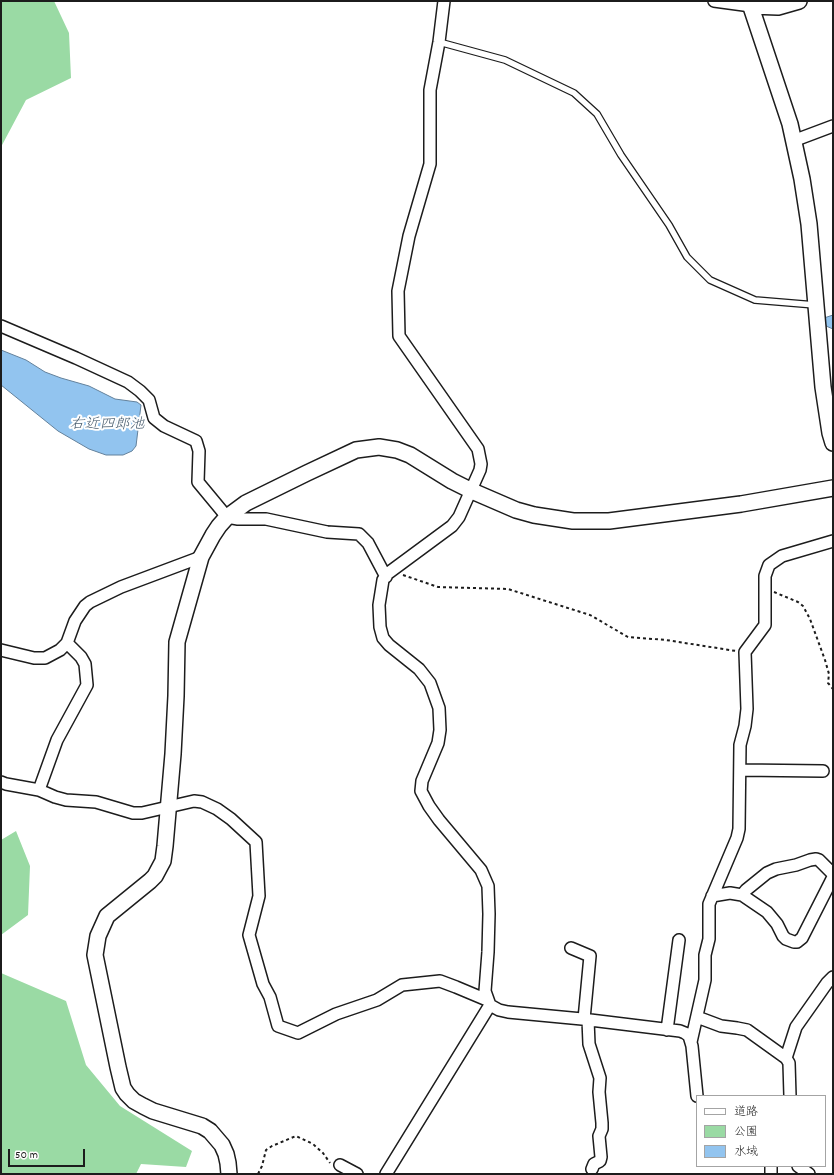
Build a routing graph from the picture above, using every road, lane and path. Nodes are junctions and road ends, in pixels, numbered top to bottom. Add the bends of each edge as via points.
1 (444, 1) edge
2 (714, 1) edge
3 (799, 1) edge
4 (750, 4) edge
5 (439, 42) junction
6 (833, 126) edge
7 (794, 141) junction
8 (816, 305) junction
9 (1, 326) edge
10 (833, 443) edge
11 (833, 488) edge
12 (472, 491) junction
13 (227, 517) junction
14 (833, 541) edge
15 (201, 558) junction
16 (388, 574) junction
17 (766, 588) junction
18 (67, 643) junction
19 (1, 650) edge
20 (745, 652) junction
21 (833, 689) edge
22 (741, 770) junction
23 (823, 771) dead end
24 (1, 782) edge
25 (39, 790) junction
26 (168, 807) junction
27 (742, 895) junction
28 (712, 896) junction
29 (679, 940) dead end
30 (571, 948) dead end
31 (833, 977) edge
32 (488, 1003) junction
33 (697, 1017) junction
34 (586, 1019) junction
35 (666, 1030) junction
36 (691, 1042) junction
37 (786, 1058) junction
38 (697, 1095) edge
39 (790, 1095) edge
40 (340, 1165) joint
41 (799, 1167) edge
42 (592, 1169) dead end
43 (229, 1174) edge
44 (258, 1174) edge
45 (357, 1174) edge
46 (386, 1174) edge
47 (809, 1174) edge

1 - 5 street
2 - 4 street
3 - 4 street via 778,7
4 - 7 street
5 - 8 lane via 505,60 574,92 597,114 687,257 710,280 755,300
5 - 12 street via 430,90 430,164 409,236 398,291 399,336 478,449 481,464
6 - 7 street
7 - 8 street via 809,224
8 - 10 street via 823,387
9 - 13 street via 128,382 140,392 149,400 154,418 164,426 196,441 199,451 198,482
11 - 12 street via 741,504 590,522 534,515
12 - 13 street via 422,462 397,450 379,446 356,450 246,504
12 - 16 street via 460,517 452,526
13 - 15 street via 213,535
13 - 16 street via 266,518 327,532 359,534 368,543
14 - 17 street via 782,556 769,565 765,576
15 - 18 street via 121,587 90,602 75,621
15 - 26 street via 177,642
16 - 20 path via 438,587 508,589 590,615 628,637
16 - 32 street via 383,580 379,605 383,638 424,675 439,708 438,743 422,781 423,796 439,820 481,870 488,886 485,991
17 - 20 street via 765,625
17 - 21 path via 803,606 825,660 829,674 828,683
18 - 19 street via 45,658
18 - 25 street via 85,664 87,685 57,740
20 - 22 street via 747,709 740,745
22 - 23 street
22 - 28 street via 737,838
24 - 25 street
25 - 26 street via 66,800 96,802 133,813
26 - 32 street via 194,801 202,802 231,819 256,842 259,896 249,935 278,1026 298,1033 336,1014 377,1000 402,985 440,982
26 - 43 street via 161,865 150,881 107,916 98,936 96,962 123,1088 142,1106 210,1131 226,1154
27 - 27 street via 767,873 810,860 819,860 832,873 830,883 802,938 797,942 786,939 767,912
27 - 28 street via 730,893
28 - 33 street via 709,904 705,980
29 - 35 street
30 - 34 street via 590,956
31 - 37 street via 796,1027
32 - 34 street via 508,1012
32 - 46 street
33 - 36 street
33 - 37 street via 721,1026 747,1030
34 - 35 street
34 - 42 street via 589,1044 600,1078 601,1157
35 - 36 street via 685,1033
36 - 38 street
37 - 39 street via 789,1063
40 - 44 path via 332,1164 313,1144 296,1136 266,1150
40 - 45 street
41 - 47 street

